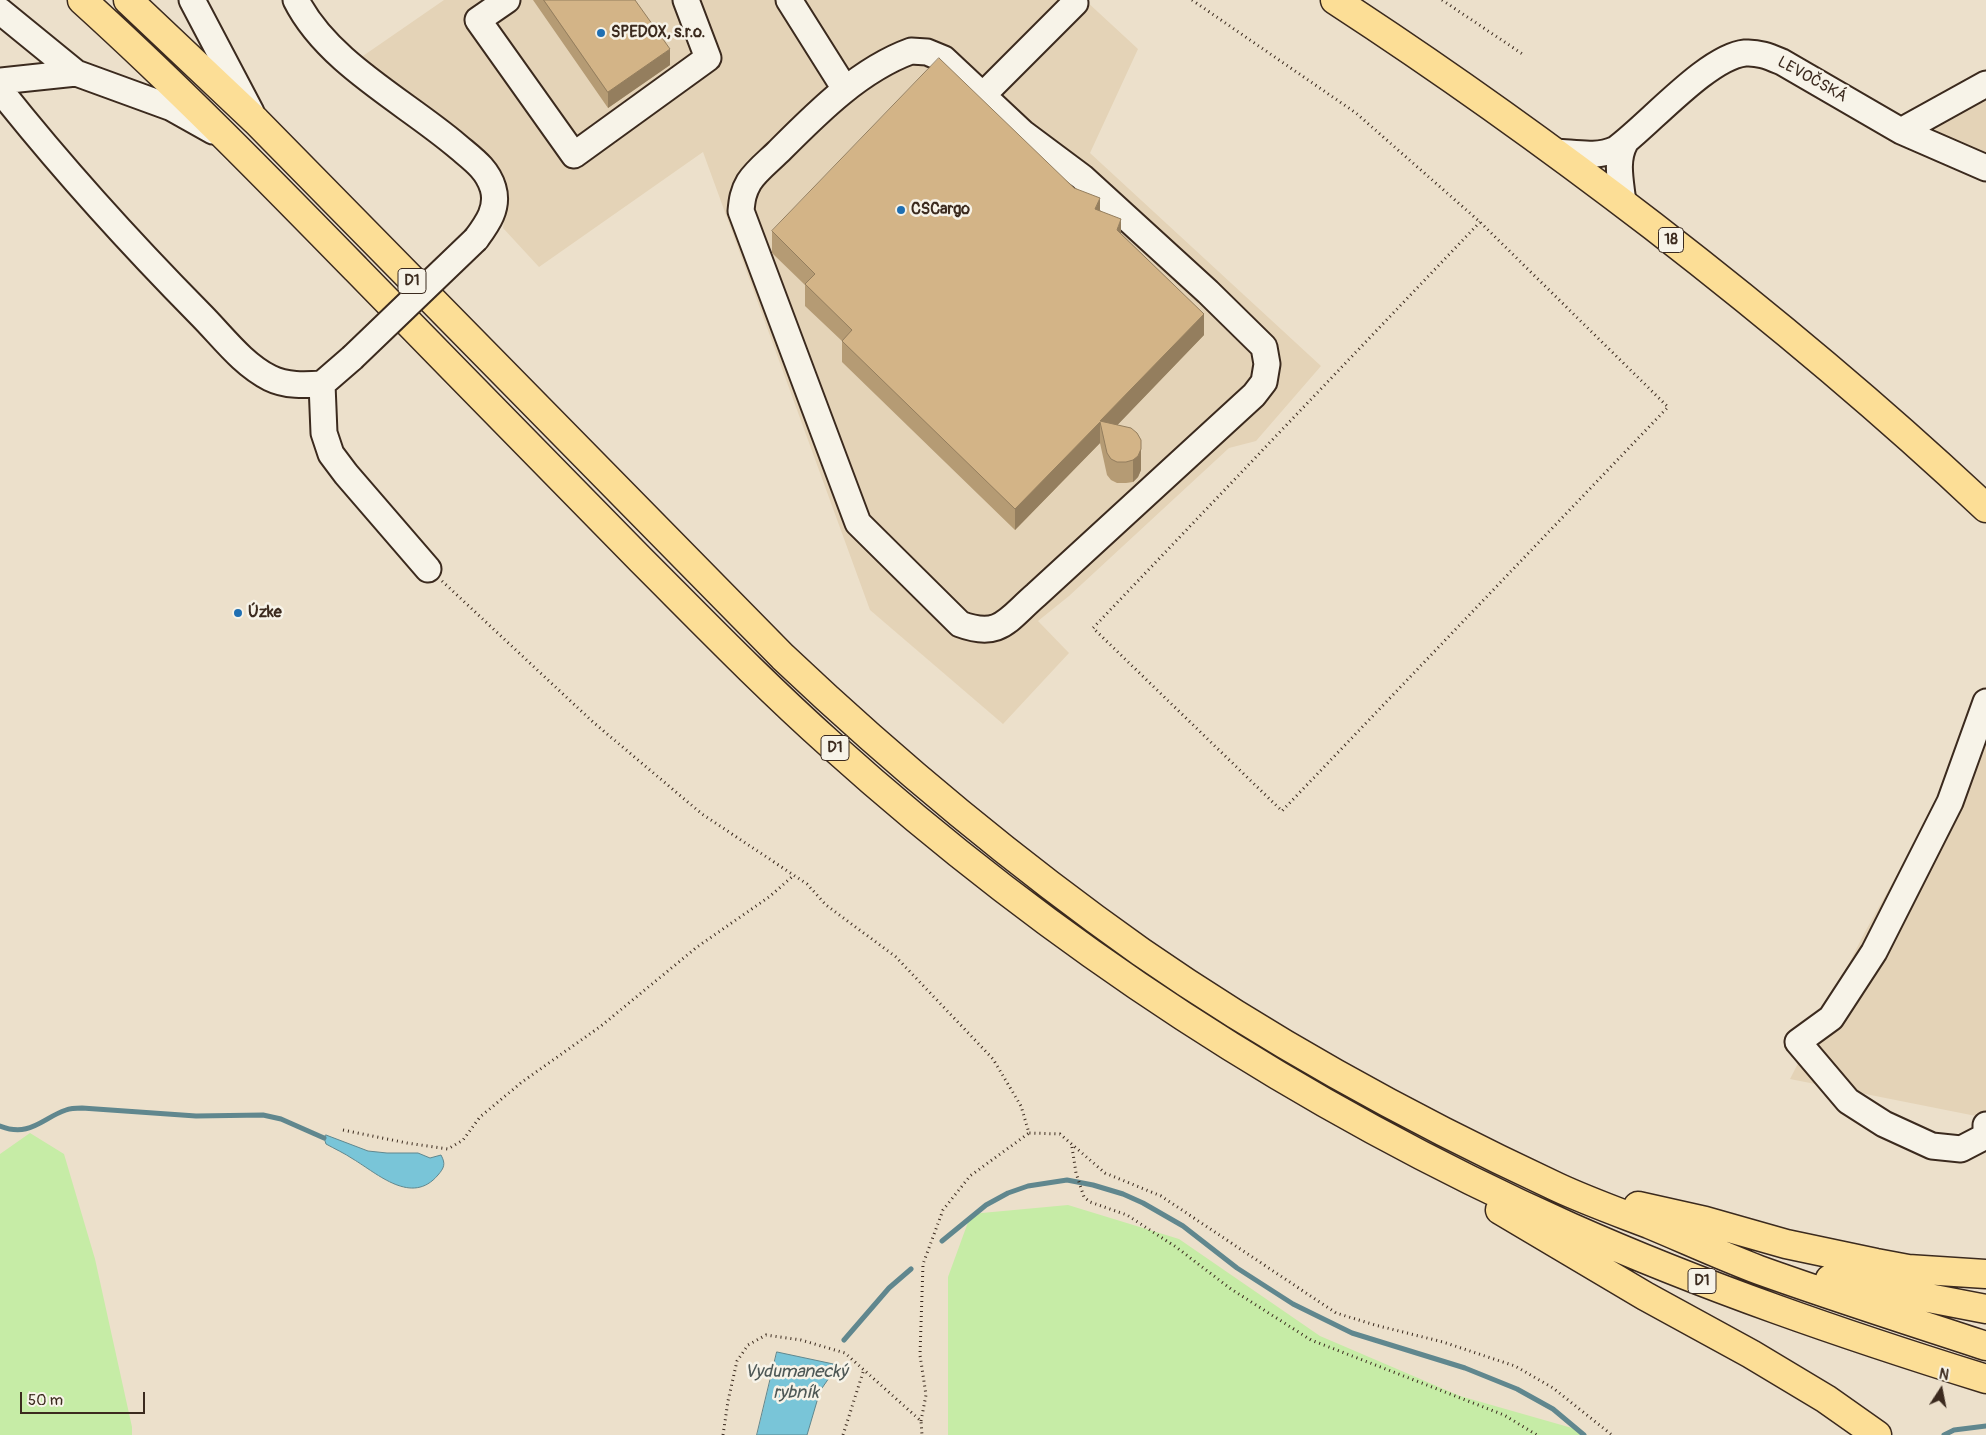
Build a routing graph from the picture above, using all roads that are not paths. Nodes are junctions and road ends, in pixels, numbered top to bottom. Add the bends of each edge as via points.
1 (82, 0) edge
2 (128, 0) edge
3 (192, 0) edge
4 (296, 0) edge
5 (507, 0) edge
6 (686, 0) edge
7 (789, 0) edge
8 (1334, 0) edge
9 (1076, 3) dead end
10 (0, 11) edge
11 (76, 72) junction
12 (0, 81) edge
13 (1986, 84) edge
14 (845, 89) junction
15 (0, 90) edge
16 (983, 95) junction
17 (256, 121) junction
18 (1900, 131) junction
19 (229, 140) junction
20 (1624, 143) junction
21 (1556, 152) junction
22 (1986, 168) edge
23 (1623, 203) junction
24 (322, 384) junction
25 (1986, 508) edge
26 (428, 569) road end
27 (1986, 702) edge
28 (1986, 1125) edge
29 (1471, 1180) junction
30 (1561, 1188) junction
31 (1757, 1269) junction
32 (1986, 1274) edge
33 (1986, 1309) edge
34 (1986, 1346) edge
35 (1986, 1379) edge
36 (1877, 1435) edge

1 - 19 main road, D1
2 - 17 main road, D1
3 - 17 street
4 - 24 street, bridge via 324,40 347,63 434,126 484,169 493,188 490,220 476,239
5 - 6 street via 478,20 574,155 708,58
7 - 14 street
8 - 21 main road, 18
9 - 16 street
10 - 11 street
11 - 12 street
11 - 19 street via 172,108
13 - 18 street
14 - 16 street via 893,58 911,51 927,52 944,59
14 - 16 street via 750,180 742,195 740,211 858,523 960,624 989,631 1002,625 1036,595 1254,395 1264,382 1267,364 1264,347 1208,292 1082,177 1023,133
15 - 24 street via 158,271 250,365 271,379 295,385
17 - 30 main road, D1 via 783,657 855,725 986,836 1144,953 1227,1008 1374,1096
18 - 20 street, LEVOČSKÁ via 1782,62 1763,54 1745,53 1726,59 1690,84
18 - 22 street, LEVOČSKÁ
19 - 29 main road, D1 via 726,645 829,744 973,865 1142,990 1226,1044 1363,1124
20 - 21 street, LEVOČSKÁ via 1603,154
20 - 23 street via 1619,165
21 - 23 main road, 18
23 - 25 main road, 18 via 1796,339
24 - 26 street via 324,433 330,454
27 - 28 street via 1950,802 1874,952 1831,1018 1798,1042 1848,1101 1884,1124 1932,1146 1961,1149 1986,1136
29 - 35 main road, D1 via 1677,1272 1828,1327
29 - 36 main road via 1502,1213 1751,1354
30 - 31 main road, D1
30 - 32 main road via 1868,1262 1908,1269
31 - 33 main road via 1845,1281
31 - 34 main road, D1

